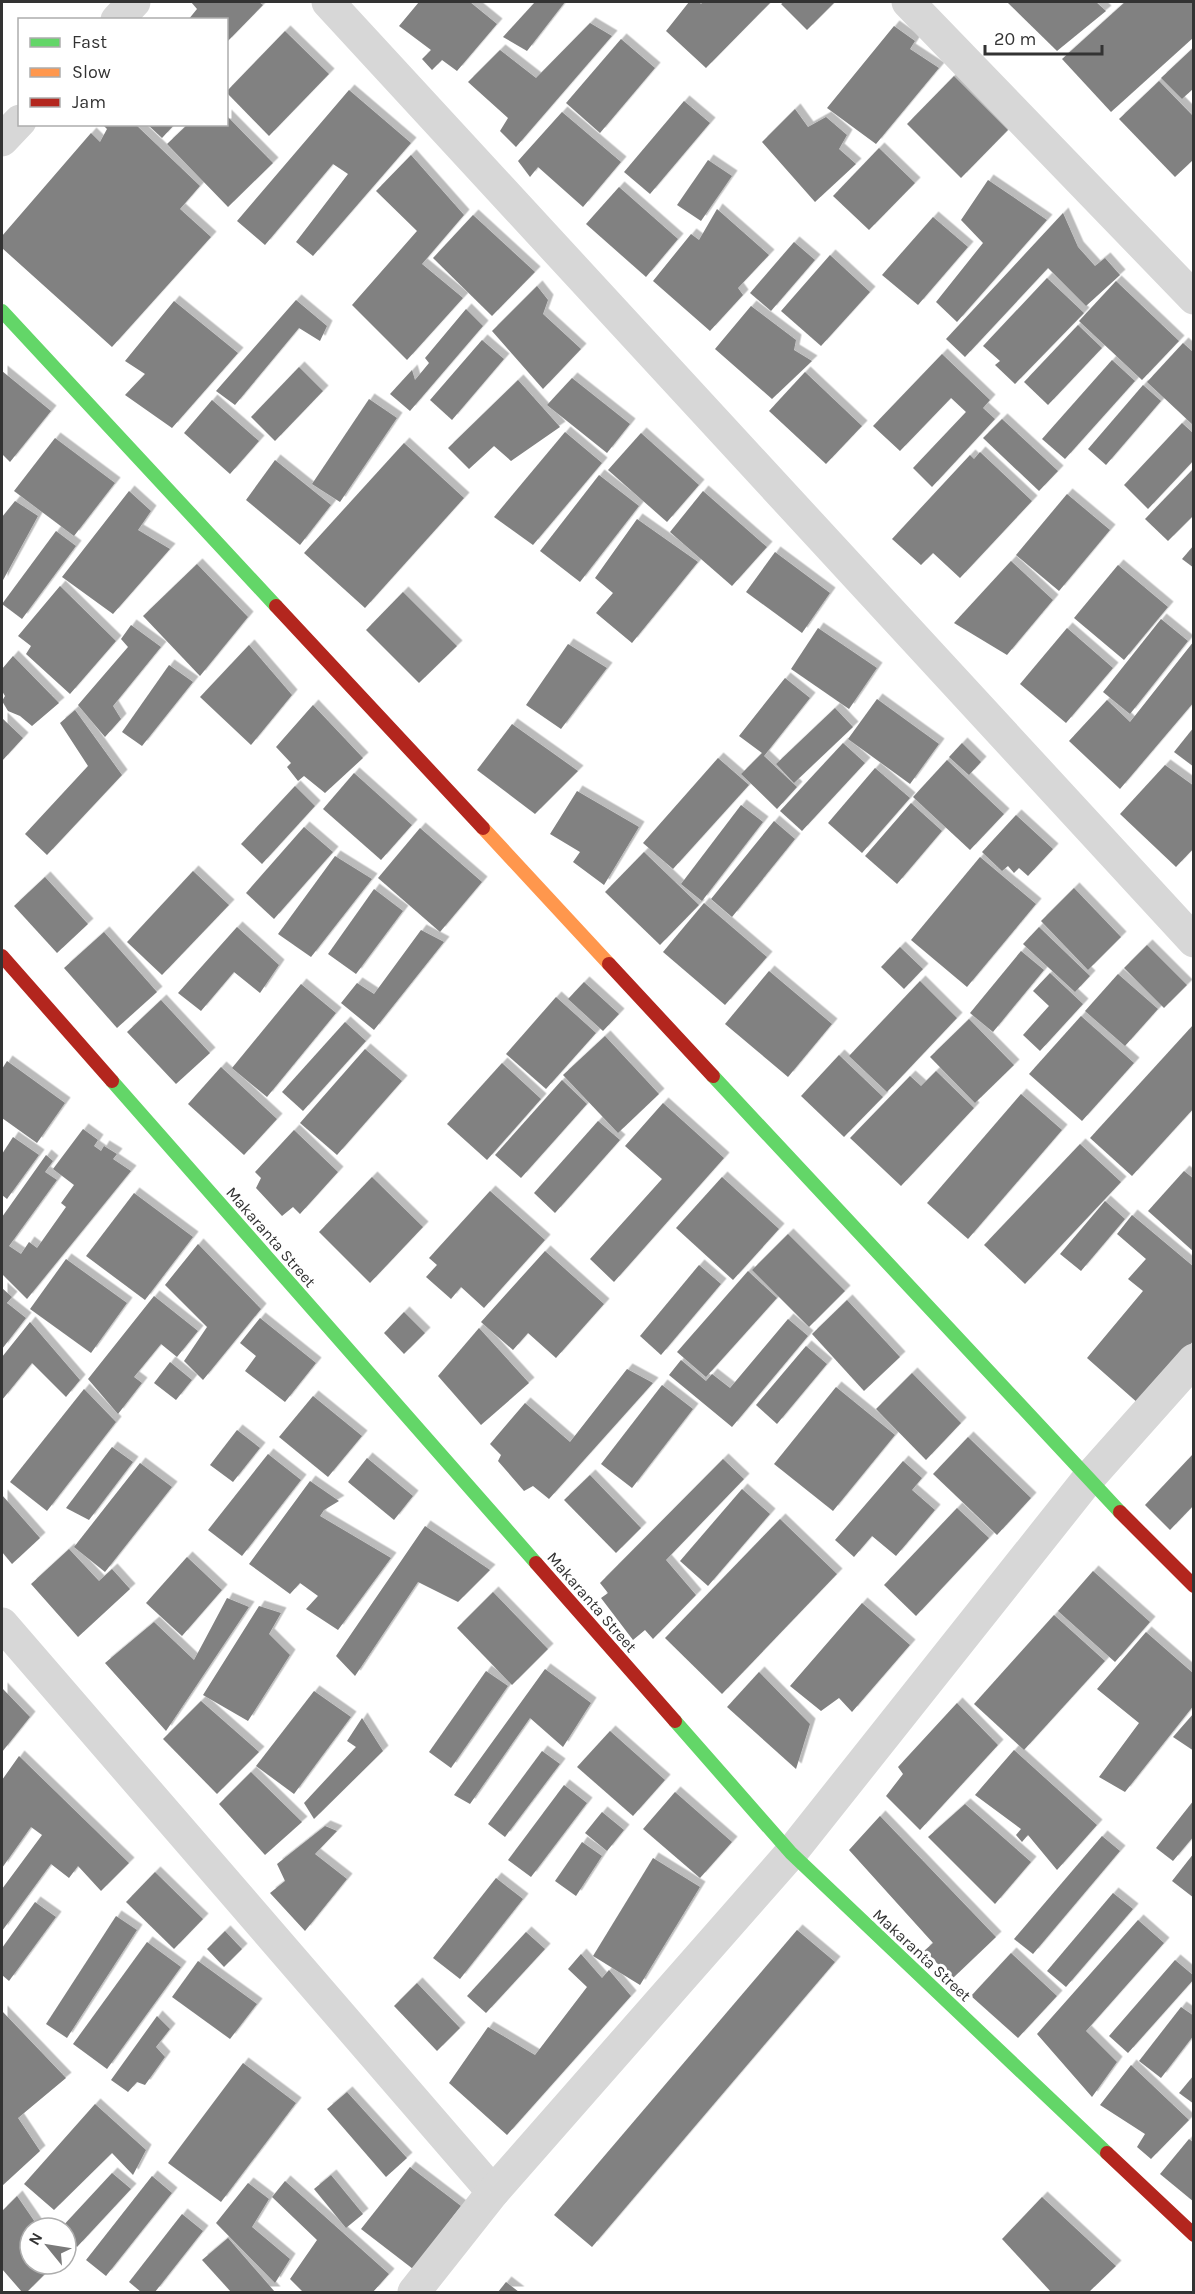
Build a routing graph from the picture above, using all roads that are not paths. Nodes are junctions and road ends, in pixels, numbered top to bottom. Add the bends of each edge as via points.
1 (134, 2) edge
2 (328, 2) edge
3 (908, 2) edge
4 (119, 18) edge
5 (18, 123) edge
6 (2, 140) edge
7 (1194, 298) edge
8 (2, 311) edge
9 (1194, 941) edge
10 (2, 956) edge
11 (1194, 1360) edge
12 (1088, 1479) junction
13 (1194, 1586) edge
14 (2, 1624) edge
15 (790, 1853) junction
16 (493, 2192) junction
17 (1194, 2235) edge
18 (414, 2292) edge

1 - 4 street
2 - 9 street
3 - 7 street
5 - 6 street
8 - 12 street
10 - 15 street, Makaranta Street
11 - 12 street
12 - 13 street
12 - 15 street
14 - 16 street
15 - 16 street
15 - 17 street, Makaranta Street
16 - 18 street

